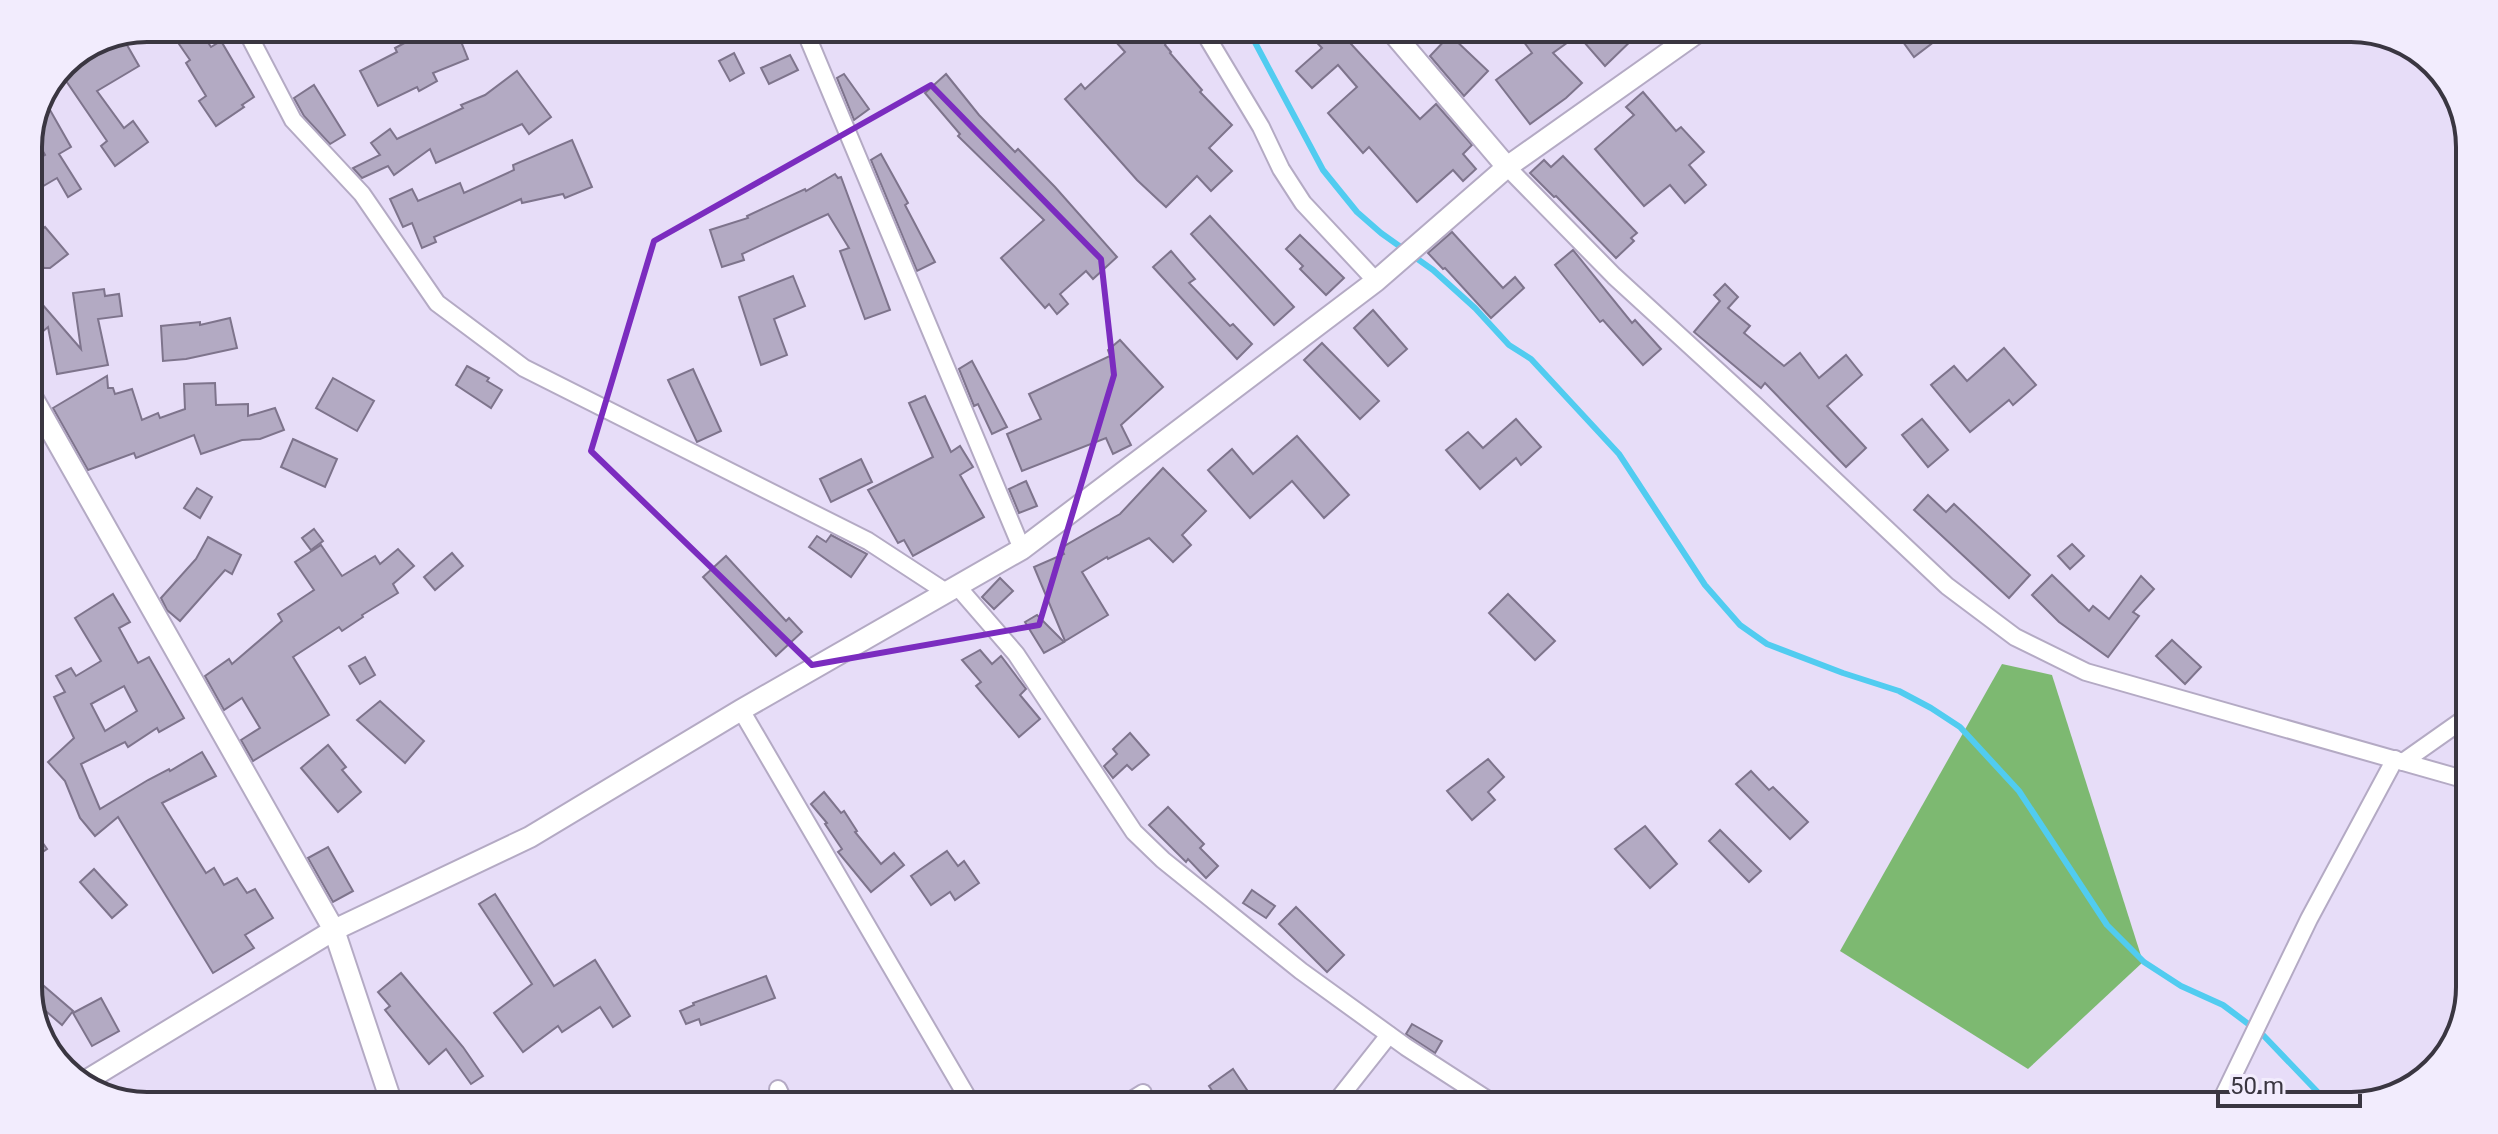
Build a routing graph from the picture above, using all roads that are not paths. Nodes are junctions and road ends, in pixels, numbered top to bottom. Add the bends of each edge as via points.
1 (252, 42) edge
2 (810, 42) edge
3 (1210, 42) edge
4 (1401, 42) edge
5 (1684, 42) edge
6 (1507, 167) junction
7 (1376, 281) junction
8 (42, 415) edge
9 (1022, 549) junction
10 (952, 589) junction
11 (741, 710) junction
12 (2456, 724) edge
13 (2399, 760) junction
14 (2456, 777) edge
15 (334, 930) junction
16 (1389, 1035) junction
17 (92, 1077) edge
18 (388, 1092) edge
19 (964, 1092) edge
20 (1344, 1092) edge
21 (1476, 1092) edge
22 (2225, 1092) edge

1 - 10 street via 293,120 362,194 437,303 524,368 868,541
2 - 9 street
3 - 7 street via 1303,203
4 - 6 street
5 - 6 street
6 - 7 street
6 - 13 street via 1614,276 1947,586 2015,637 2086,672
7 - 9 street
8 - 15 street
9 - 10 street
10 - 11 street
10 - 16 street via 1016,654 1134,832 1301,971
11 - 15 street via 530,837
11 - 19 street
12 - 13 street
13 - 14 street
13 - 22 street via 2309,919
15 - 17 street
15 - 18 street
16 - 20 street
16 - 21 street

